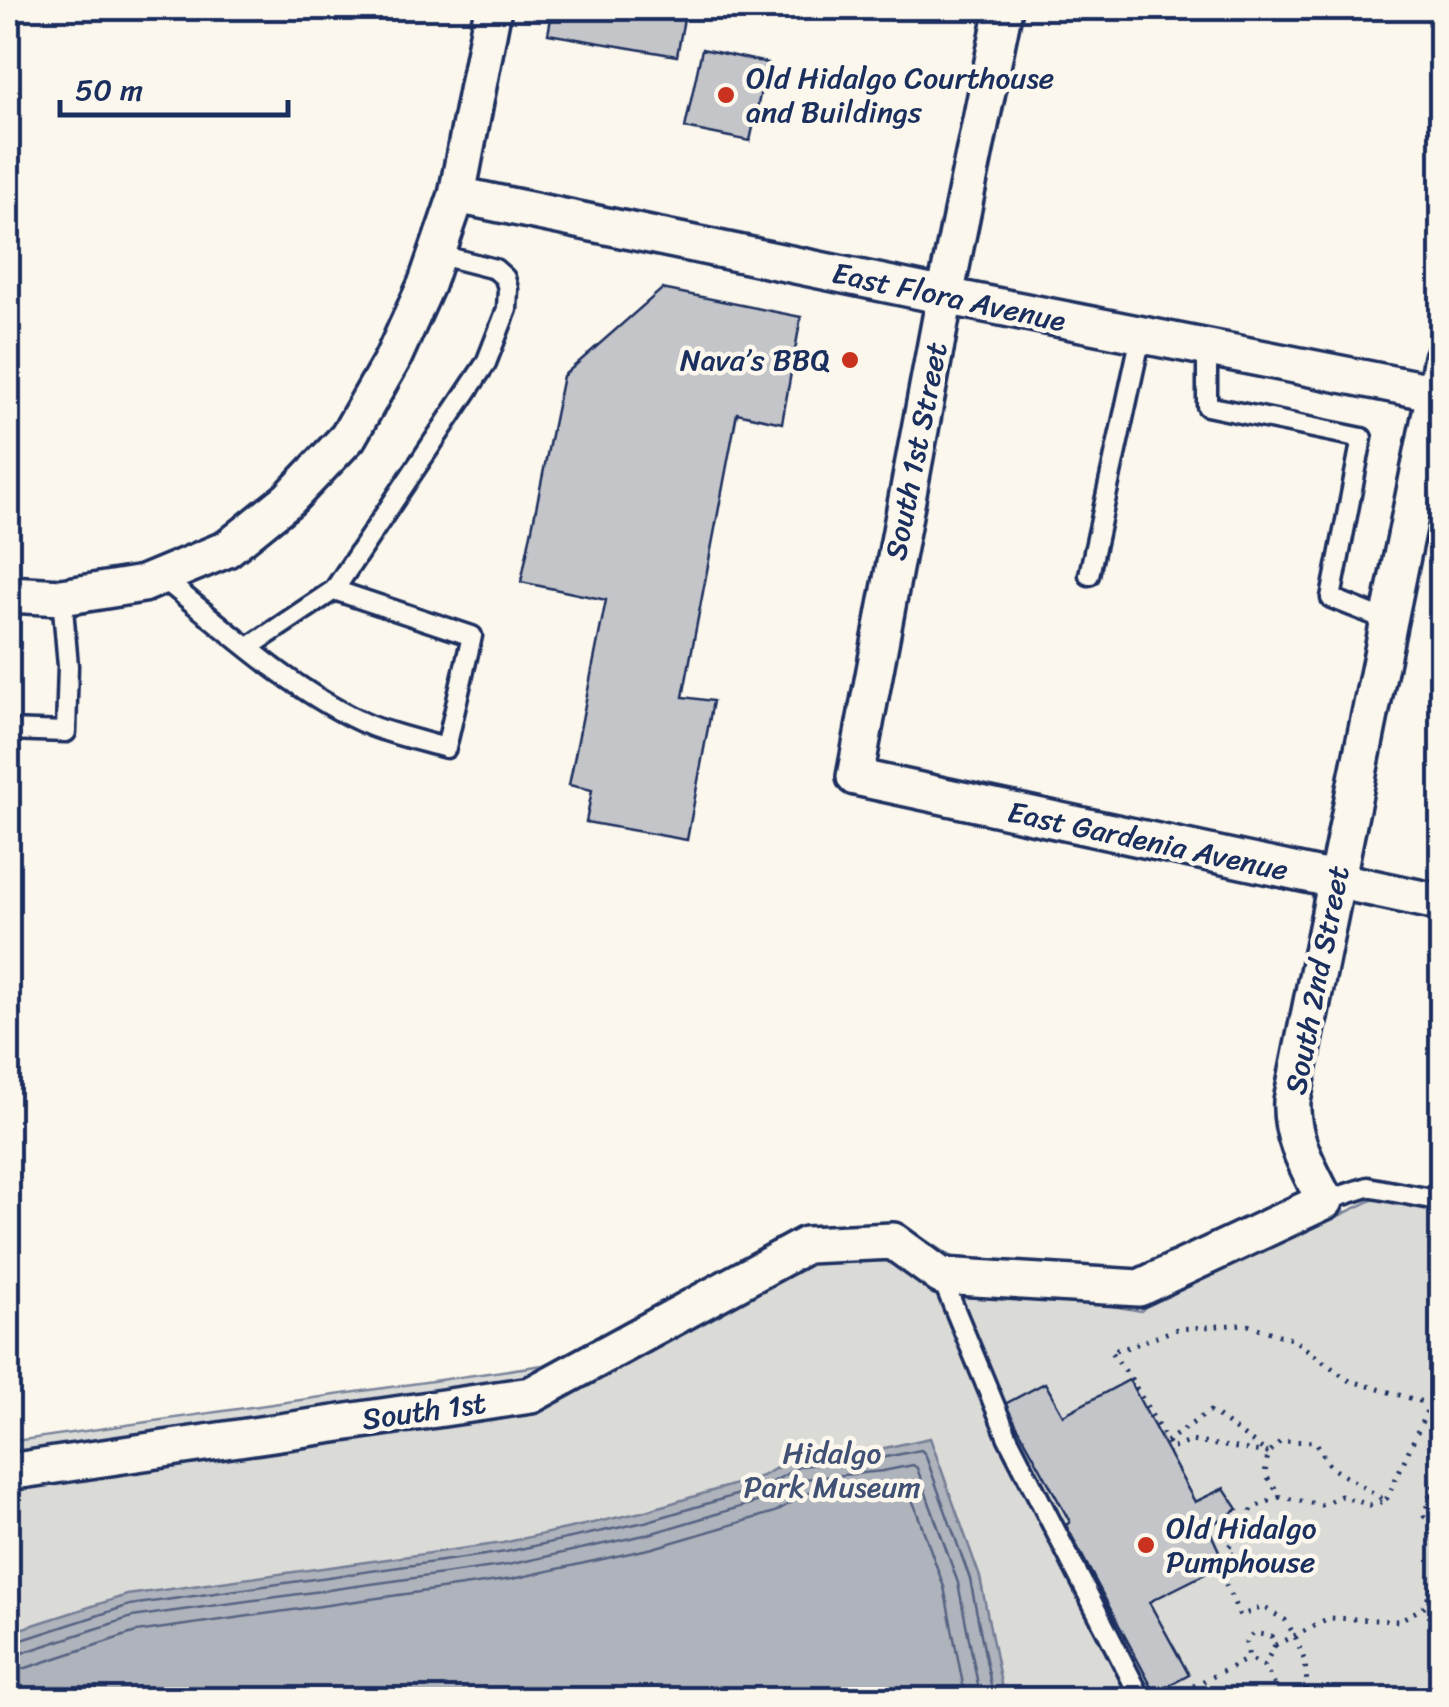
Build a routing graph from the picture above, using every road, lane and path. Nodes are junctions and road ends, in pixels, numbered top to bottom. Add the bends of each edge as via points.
1 (493, 8) edge
2 (1004, 8) edge
3 (457, 195) junction
4 (436, 254) junction
5 (946, 296) junction
6 (1141, 336) junction
7 (1207, 349) junction
8 (1442, 358) edge
9 (1438, 393) edge
10 (1090, 575) dead end
11 (160, 577) junction
12 (334, 590) junction
13 (8, 594) edge
14 (62, 597) junction
15 (1389, 621) junction
16 (249, 647) junction
17 (8, 730) edge
18 (855, 777) joint
19 (1336, 882) junction
20 (1442, 903) edge
21 (1325, 1201) junction
22 (1442, 1202) edge
23 (941, 1276) junction
24 (1430, 1404) junction
25 (1442, 1408) edge
26 (1166, 1442) junction
27 (1268, 1452) junction
28 (1442, 1455) edge
29 (8, 1472) edge
30 (1281, 1497) junction
31 (1382, 1502) junction
32 (1442, 1530) edge
33 (1442, 1565) edge
34 (1295, 1636) junction
35 (1276, 1645) junction
36 (1249, 1658) junction
37 (1264, 1666) junction
38 (1142, 1700) edge
39 (1165, 1700) edge
40 (1283, 1700) edge
41 (1302, 1700) edge

1 - 3 street
2 - 5 street, South 1st Street
3 - 4 street
3 - 5 street, East Flora Avenue
4 - 11 street via 392,360 348,437 290,499 227,549
4 - 12 lane via 495,270 505,278 507,310 486,363
5 - 6 street, East Flora Avenue
5 - 18 street, South 1st Street
6 - 7 street, East Flora Avenue
6 - 10 lane
7 - 9 street, East Flora Avenue
7 - 15 lane via 1207,406 1362,438 1331,598
8 - 9 street, South 2nd Street
9 - 15 street, South 2nd Street
11 - 14 street
11 - 16 lane
12 - 16 lane
12 - 16 lane via 472,636 446,748 370,726
13 - 14 street
14 - 17 lane via 66,732
15 - 19 street, South 2nd Street
18 - 19 street, East Gardenia Avenue
19 - 20 street, East Gardenia Avenue
19 - 21 street, South 2nd Street via 1292,1101 1298,1144
21 - 22 lane via 1368,1187
21 - 23 street via 1139,1288
23 - 29 street, South 1st via 893,1241 806,1245 531,1395
23 - 38 lane via 1008,1438
24 - 25 path
24 - 26 path via 1348,1380 1294,1340 1245,1324 1177,1328 1110,1351
24 - 31 path
26 - 27 path via 1171,1448 1191,1442
26 - 27 path via 1210,1410
27 - 30 path via 1266,1474
27 - 31 path via 1282,1441 1316,1442 1330,1467
28 - 32 path via 1424,1516
30 - 31 path via 1321,1505 1341,1496
30 - 34 path via 1252,1508 1245,1530 1228,1547 1238,1564 1222,1577 1240,1616 1263,1606
33 - 34 path via 1423,1608 1398,1621 1331,1618
34 - 35 path
34 - 41 path via 1308,1684
35 - 36 path via 1271,1636 1253,1633 1246,1642
35 - 37 path
36 - 37 path
36 - 39 path
37 - 40 path

